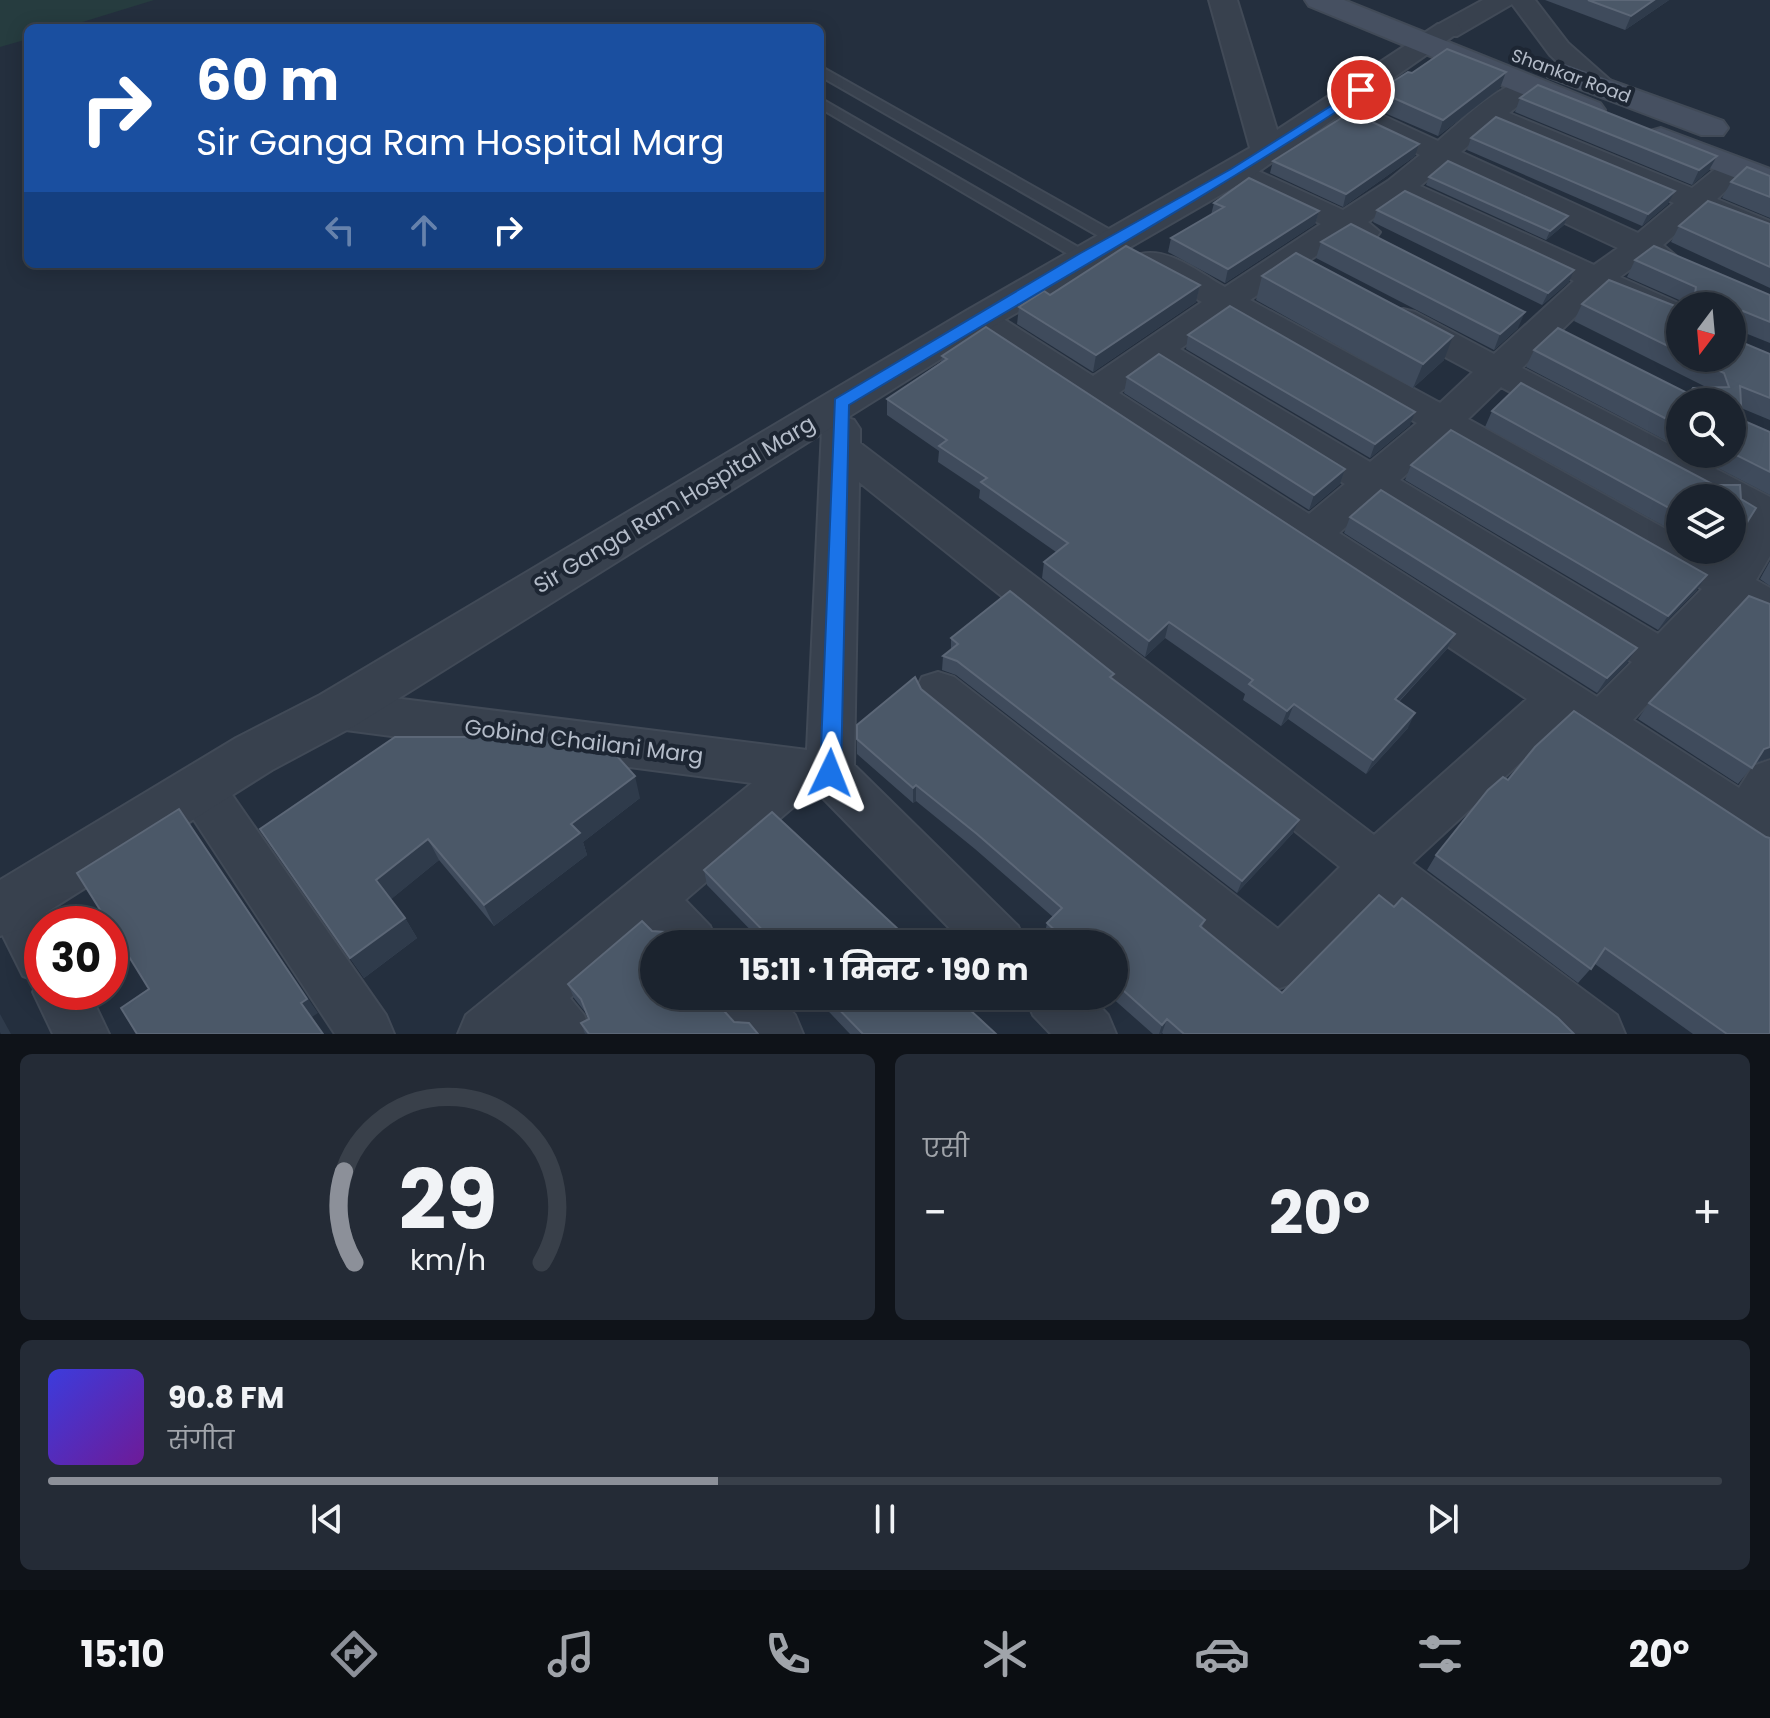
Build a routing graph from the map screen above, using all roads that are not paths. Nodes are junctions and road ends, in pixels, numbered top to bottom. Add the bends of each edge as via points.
1 (1223, 0) edge
2 (1319, 0) edge
3 (1374, 0) edge
4 (1502, 0) edge
5 (1522, 0) edge
6 (1438, 37) junction
7 (824, 72) edge
8 (1530, 86) junction
9 (1601, 87) junction
10 (824, 104) edge
11 (1339, 106) junction
12 (1488, 114) junction
13 (959, 150) junction
14 (1770, 150) edge
15 (1441, 152) junction
16 (1252, 162) junction
17 (929, 165) junction
18 (1735, 168) junction
19 (1770, 181) edge
20 (1399, 188) junction
21 (1696, 200) junction
22 (1343, 222) junction
23 (1770, 232) edge
24 (1641, 247) junction
25 (1100, 248) junction
26 (1398, 250) edge
27 (1684, 266) edge
28 (1597, 278) junction
29 (1225, 302) junction
30 (1371, 303) edge
31 (1666, 310) edge
32 (979, 319) junction
33 (1154, 349) junction
34 (1498, 369) junction
35 (1093, 393) junction
36 (841, 403) junction
37 (1443, 421) junction
38 (841, 448) junction
39 (1372, 482) junction
40 (1770, 515) edge
41 (1770, 522) edge
42 (1312, 534) junction
43 (1731, 586) junction
44 (1770, 608) edge
45 (1663, 659) junction
46 (938, 690) dead end
47 (1562, 696) junction
48 (338, 710) junction
49 (1602, 723) junction
50 (817, 771) junction
51 (199, 787) junction
52 (1762, 811) edge
53 (1375, 865) junction
54 (649, 898) junction
55 (6, 906) edge
56 (679, 930) edge
57 (985, 930) edge
58 (24, 932) edge
59 (69, 1010) edge
60 (754, 1010) edge
61 (1066, 1010) edge
62 (549, 1015) edge
63 (82, 1034) edge
64 (367, 1034) edge
65 (485, 1034) edge
66 (776, 1034) edge
67 (1089, 1034) edge
68 (1598, 1034) edge

1 - 16 street
2 - 6 main road, Shankar Road
3 - 6 main road, Shankar Road
4 - 6 street
5 - 9 street via 1552,42
6 - 8 main road, Shankar Road
6 - 9 main road, Shankar Road
6 - 11 street, Sir Ganga Ram Hospital Marg
7 - 13 lane
8 - 12 street
8 - 18 main road, Shankar Road
9 - 14 main road, Shankar Road
10 - 17 lane
11 - 15 street
11 - 16 street, Sir Ganga Ram Hospital Marg
12 - 15 street
12 - 21 street
13 - 17 lane
13 - 25 lane
15 - 20 street
15 - 24 street
16 - 22 street
16 - 25 street, Sir Ganga Ram Hospital Marg
17 - 25 lane
18 - 19 main road, Shankar Road
18 - 21 street
20 - 22 street
20 - 28 street
21 - 23 street
21 - 24 street
22 - 26 street
22 - 29 street via 1301,267
24 - 27 street
24 - 28 street
25 - 29 street
25 - 32 street, Sir Ganga Ram Hospital Marg
28 - 31 street
28 - 34 street
29 - 33 street
29 - 37 street
30 - 34 street
32 - 35 street
32 - 36 street, Sir Ganga Ram Hospital Marg
33 - 35 street
33 - 39 street
34 - 37 street
34 - 40 street
35 - 42 street
36 - 38 street
36 - 48 street, Sir Ganga Ram Hospital Marg
37 - 39 street
37 - 43 street
38 - 50 street
38 - 53 street
39 - 42 street
39 - 45 street
41 - 43 street
42 - 47 street
43 - 44 street
43 - 45 street
45 - 49 street
46 - 53 street via 1280,963
47 - 49 street
47 - 53 street
48 - 50 street, Gobind Chailani Marg
48 - 51 street, Sir Ganga Ram Hospital Marg
49 - 52 street
50 - 54 street
50 - 57 street
51 - 55 street, Sir Ganga Ram Hospital Marg
51 - 64 street
53 - 68 street
54 - 56 street
54 - 62 street
55 - 58 street
59 - 63 street
60 - 66 street
61 - 67 street
62 - 65 street

